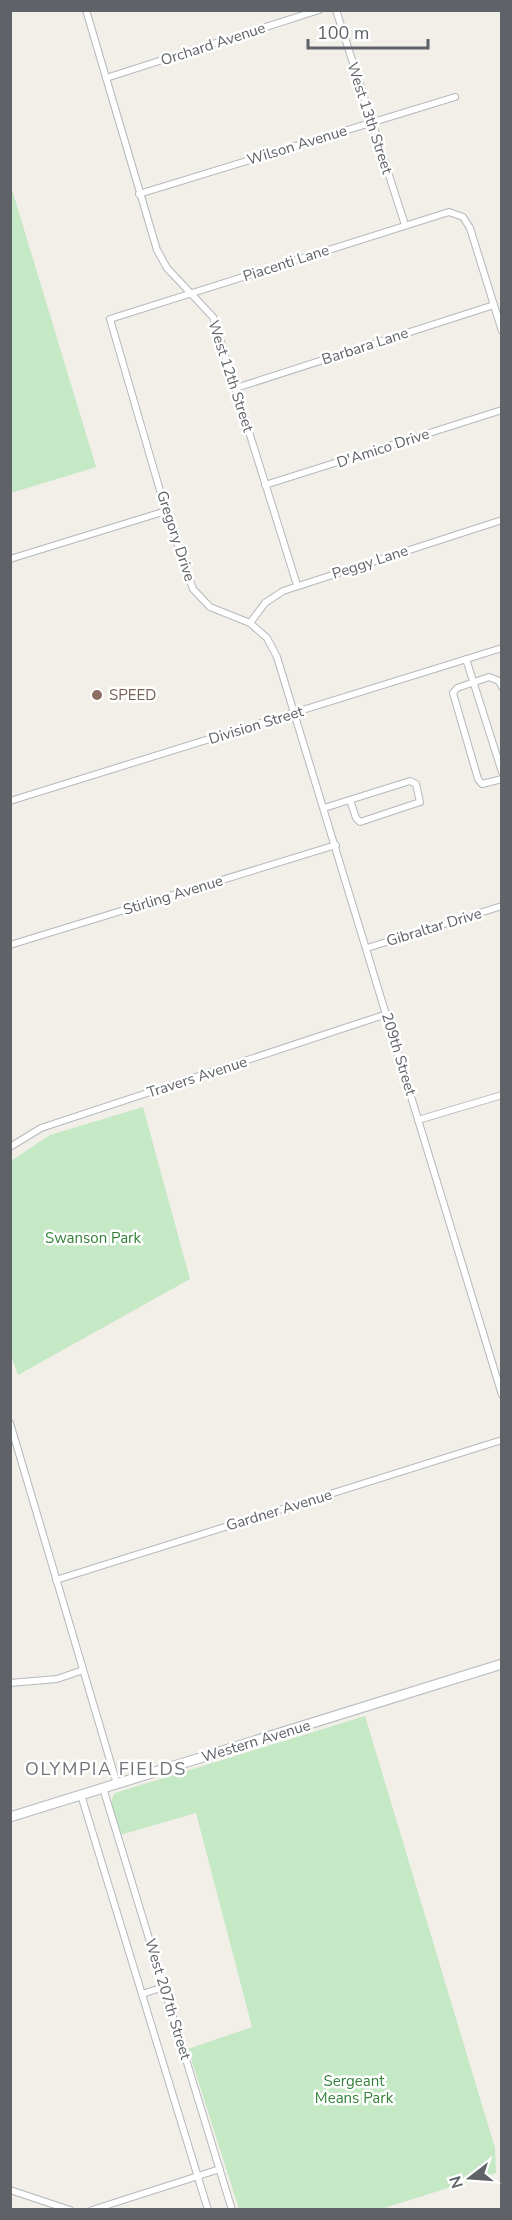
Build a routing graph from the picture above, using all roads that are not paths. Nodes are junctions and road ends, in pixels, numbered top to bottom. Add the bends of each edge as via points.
1 (86, 10) edge
2 (319, 10) edge
3 (336, 10) edge
4 (106, 78) junction
5 (454, 97) dead end
6 (370, 123) junction
7 (139, 194) junction
8 (405, 225) junction
9 (192, 293) junction
10 (494, 305) junction
11 (110, 319) joint
12 (501, 332) edge
13 (236, 388) junction
14 (501, 410) edge
15 (265, 485) junction
16 (166, 511) junction
17 (501, 520) edge
18 (10, 559) edge
19 (297, 585) junction
20 (250, 623) junction
21 (501, 648) edge
22 (466, 659) junction
23 (474, 682) junction
24 (501, 687) edge
25 (295, 713) junction
26 (501, 772) edge
27 (501, 779) edge
28 (350, 800) junction
29 (10, 801) edge
30 (324, 808) junction
31 (336, 845) junction
32 (501, 906) edge
33 (10, 945) edge
34 (367, 948) junction
35 (387, 1014) junction
36 (501, 1095) edge
37 (418, 1120) junction
38 (10, 1147) edge
39 (501, 1395) edge
40 (10, 1423) edge
41 (501, 1440) edge
42 (56, 1580) junction
43 (501, 1664) edge
44 (83, 1670) junction
45 (10, 1683) edge
46 (117, 1784) junction
47 (103, 1788) junction
48 (81, 1795) junction
49 (10, 1817) edge
50 (164, 1987) junction
51 (142, 1994) junction
52 (220, 2169) junction
53 (197, 2176) junction
54 (10, 2190) edge
55 (70, 2210) edge
56 (92, 2210) edge
57 (208, 2210) edge
58 (232, 2210) edge

1 - 4 street, West 12th Street
2 - 4 street, Orchard Avenue
3 - 6 street, West 13th Street
4 - 7 street, West 12th Street
5 - 6 street, Wilson Avenue
6 - 7 street, Wilson Avenue
6 - 8 street, West 13th Street
7 - 9 street, West 12th Street via 157,250 167,268
8 - 9 street, Piacenti Lane
8 - 10 street, Piacenti Lane via 449,212 463,216
9 - 11 street, Piacenti Lane
9 - 13 street, West 12th Street via 213,317
10 - 12 street
10 - 13 street, Barbara Lane
11 - 16 street, Gregory Drive
13 - 15 street, West 12th Street
14 - 15 street, D'Amico Drive
15 - 19 street, West 12th Street
16 - 18 street
16 - 20 street, Gregory Drive via 194,589 210,607
17 - 19 street, Peggy Lane
19 - 20 street, Peggy Lane via 271,598
20 - 25 street, Gregory Drive via 273,647
21 - 22 street, Division Street
22 - 23 street
22 - 25 street, Division Street
23 - 24 street via 495,678
23 - 26 street
23 - 27 street via 457,688 453,699 478,779 482,784
25 - 29 street, Division Street
25 - 30 street, 209th Street
28 - 28 street via 410,782 416,784 421,798 420,802 360,822
28 - 30 street
30 - 31 street, 209th Street
31 - 33 street, Stirling Avenue
31 - 34 street, 209th Street
32 - 34 street, Gibraltar Drive
34 - 35 street, 209th Street
35 - 37 street, 209th Street
35 - 38 street, Travers Avenue via 41,1128
36 - 37 street
37 - 39 street, 209th Street
40 - 42 street
41 - 42 street, Gardner Avenue
42 - 44 street
43 - 46 main road, Western Avenue
44 - 45 street via 57,1679
44 - 46 street
46 - 47 main road, Western Avenue
47 - 48 main road, Western Avenue
47 - 50 street, West 207th Street
48 - 49 main road, Western Avenue
48 - 51 street, West 207th Street
50 - 51 street
50 - 52 street, West 207th Street
51 - 53 street, West 207th Street
52 - 53 street
52 - 58 street, West 207th Street
53 - 56 street
53 - 57 street, West 207th Street
54 - 55 street

